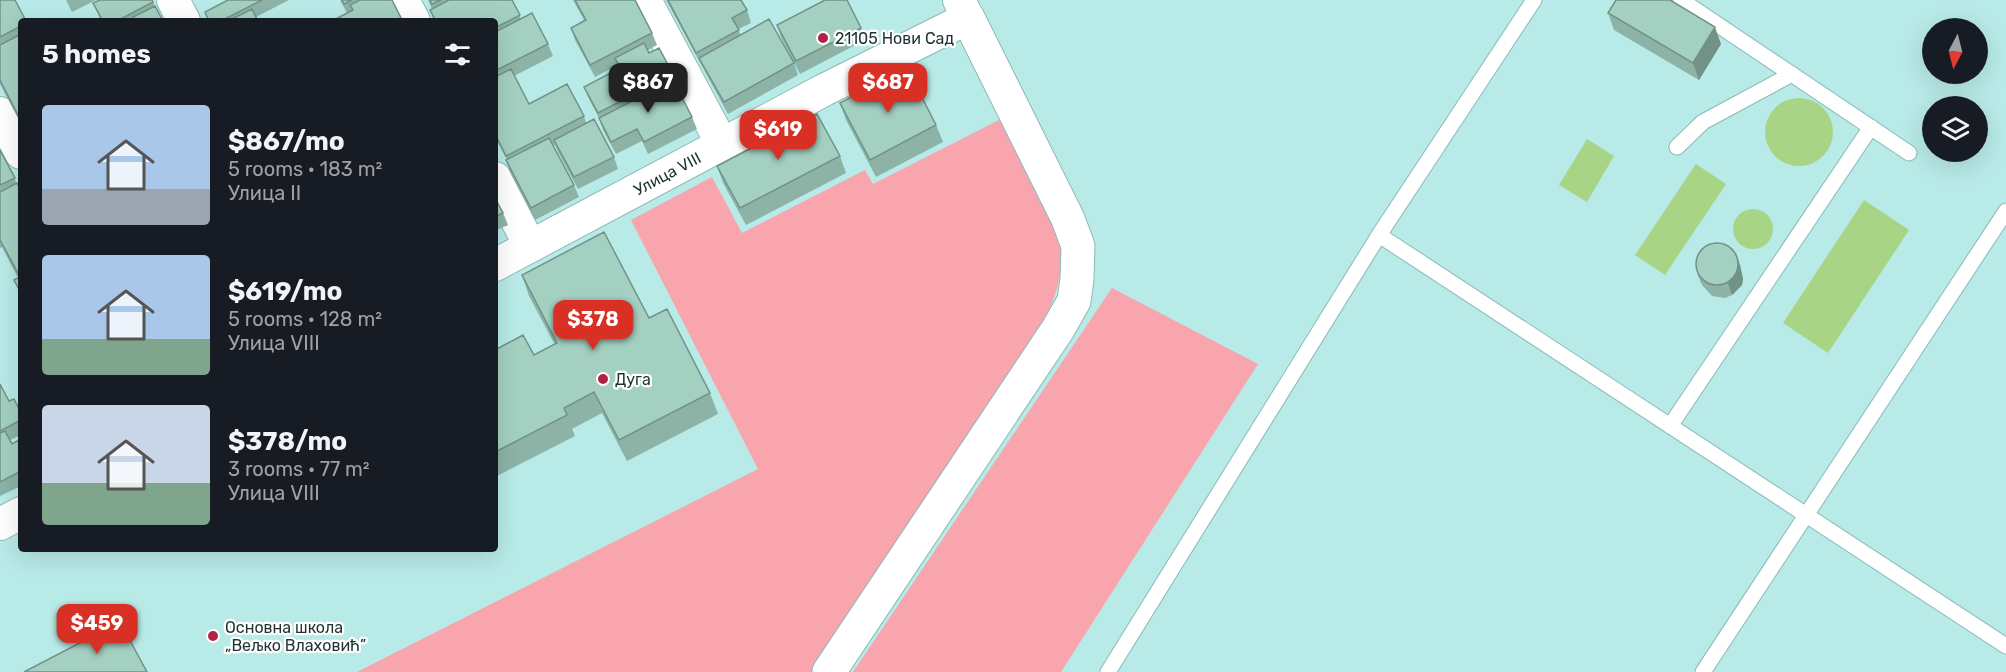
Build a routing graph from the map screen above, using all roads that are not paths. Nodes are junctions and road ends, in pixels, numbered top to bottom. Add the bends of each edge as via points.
1 (173, 0) edge
2 (403, 0) edge
3 (645, 0) edge
4 (1534, 0) edge
5 (1681, 0) edge
6 (964, 9) edge
7 (182, 18) edge
8 (412, 18) edge
9 (1792, 75) junction
10 (0, 113) edge
11 (1870, 127) junction
12 (722, 144) junction
13 (18, 147) edge
14 (1677, 147) dead end
15 (1909, 153) dead end
16 (498, 184) edge
17 (2006, 211) edge
18 (1379, 236) junction
19 (530, 246) junction
20 (498, 263) edge
21 (1670, 426) junction
22 (18, 515) edge
23 (1806, 515) junction
24 (0, 524) edge
25 (2006, 646) edge
26 (829, 672) edge
27 (1108, 672) edge
28 (1703, 672) edge

1 - 7 street
2 - 8 street
3 - 12 street
4 - 18 lane
5 - 9 lane
6 - 12 street, Улица VIII
6 - 26 street via 1068,219 1078,246 1074,302
9 - 11 lane
9 - 14 lane via 1703,122
10 - 13 street
11 - 15 lane
11 - 21 lane
12 - 19 street, Улица VIII
16 - 19 street
17 - 23 lane
18 - 21 lane
18 - 27 lane
19 - 20 street, Улица VIII
21 - 23 lane
22 - 24 street
23 - 25 lane
23 - 28 lane

